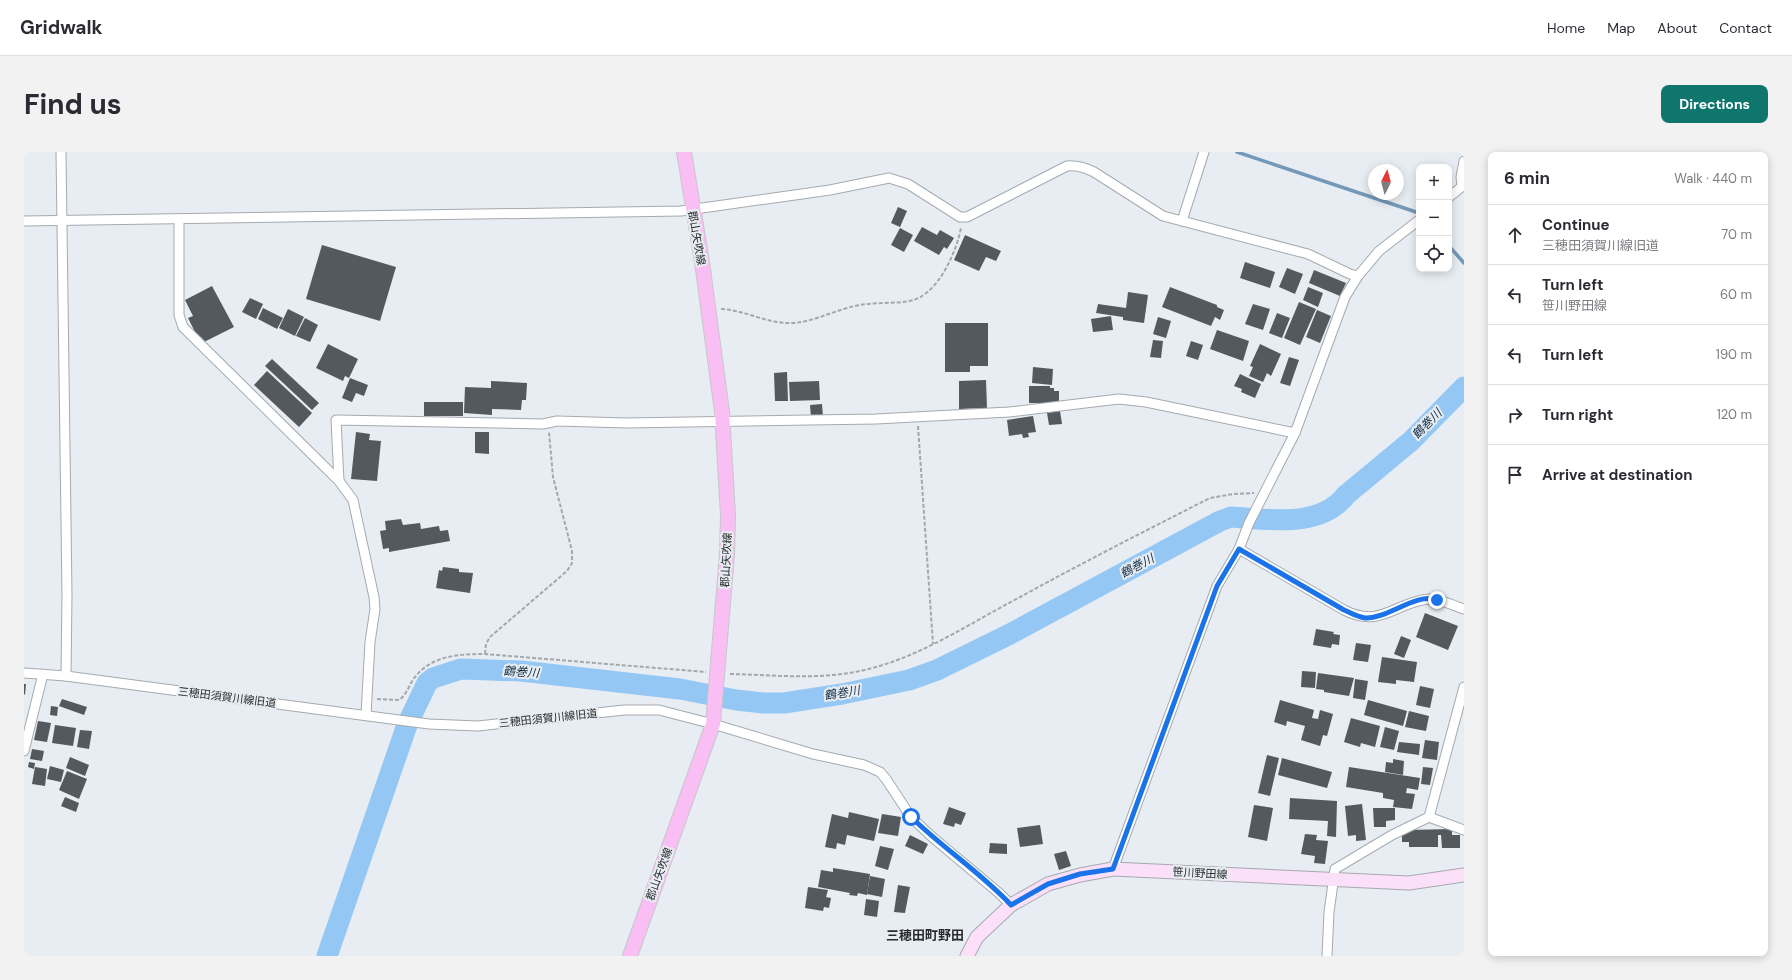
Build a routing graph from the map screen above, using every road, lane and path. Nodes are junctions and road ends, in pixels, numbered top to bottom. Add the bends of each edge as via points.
1 (61, 152) edge
2 (684, 152) edge
3 (1204, 152) edge
4 (1464, 161) edge
5 (1463, 186) edge
6 (1452, 195) edge
7 (692, 209) junction
8 (963, 217) junction
9 (179, 219) junction
10 (62, 220) junction
11 (24, 221) edge
12 (1182, 221) junction
13 (1416, 222) edge
14 (1358, 276) junction
15 (708, 308) junction
16 (917, 416) junction
17 (722, 422) junction
18 (549, 423) junction
19 (1295, 433) junction
20 (339, 481) junction
21 (1263, 496) junction
22 (1239, 549) junction
23 (1464, 609) edge
24 (933, 644) junction
25 (485, 654) junction
26 (24, 673) edge
27 (43, 674) junction
28 (66, 676) junction
29 (716, 676) junction
30 (1464, 687) edge
31 (367, 698) junction
32 (366, 715) junction
33 (713, 724) junction
34 (24, 751) edge
35 (1429, 817) junction
36 (1464, 830) edge
37 (1113, 869) junction
38 (1464, 875) edge
39 (1333, 880) junction
40 (1011, 905) junction
41 (630, 956) edge
42 (967, 956) edge
43 (1327, 956) edge

1 - 10 street
2 - 7 main road, 郡山矢吹線
3 - 12 street
4 - 5 street via 1461,177
5 - 6 street
7 - 8 street via 830,190 889,178 908,184
7 - 9 street
7 - 15 main road, 郡山矢吹線
8 - 12 street via 1067,166 1074,165 1094,172 1163,216
8 - 15 path via 958,238 939,280 924,296 911,301 860,305 790,323 744,312
9 - 10 street
9 - 20 street via 180,315 183,327
10 - 11 street
10 - 28 street
12 - 14 street via 1308,254
13 - 14 street via 1379,251
14 - 19 street via 1339,310
15 - 17 main road, 郡山矢吹線
16 - 17 street
16 - 19 street via 1009,412 1119,399 1146,402
16 - 24 path
17 - 18 street
17 - 29 main road, 郡山矢吹線 via 728,515
18 - 20 street via 336,420
18 - 25 path via 553,477 572,551 572,563 568,572 490,637
19 - 21 street
20 - 31 street via 353,500 374,597
21 - 22 street
21 - 24 path via 1249,493 1210,498
22 - 23 street via 1360,617 1378,616 1430,598
22 - 37 street via 1217,586
24 - 29 path via 893,662 860,671 819,677
25 - 29 path
25 - 31 path via 452,655 433,663 415,677 405,696 399,700
26 - 27 street, 三穂田須賀川線旧道
27 - 28 street, 三穂田須賀川線旧道
27 - 34 street
28 - 32 street, 三穂田須賀川線旧道
29 - 33 main road, 郡山矢吹線
30 - 35 street
31 - 32 street
32 - 33 street, 三穂田須賀川線旧道 via 429,724 478,726 624,710 659,710
33 - 40 street, 三穂田須賀川線旧道 via 813,754 864,765 880,772 911,817
33 - 41 main road, 郡山矢吹線
35 - 36 street
35 - 39 street via 1392,835 1335,869
37 - 39 street, 笹川野田線
37 - 40 street, 笹川野田線 via 1080,874 1048,884
38 - 39 street, 笹川野田線 via 1409,883
39 - 43 street
40 - 42 street, 笹川野田線 via 977,938

